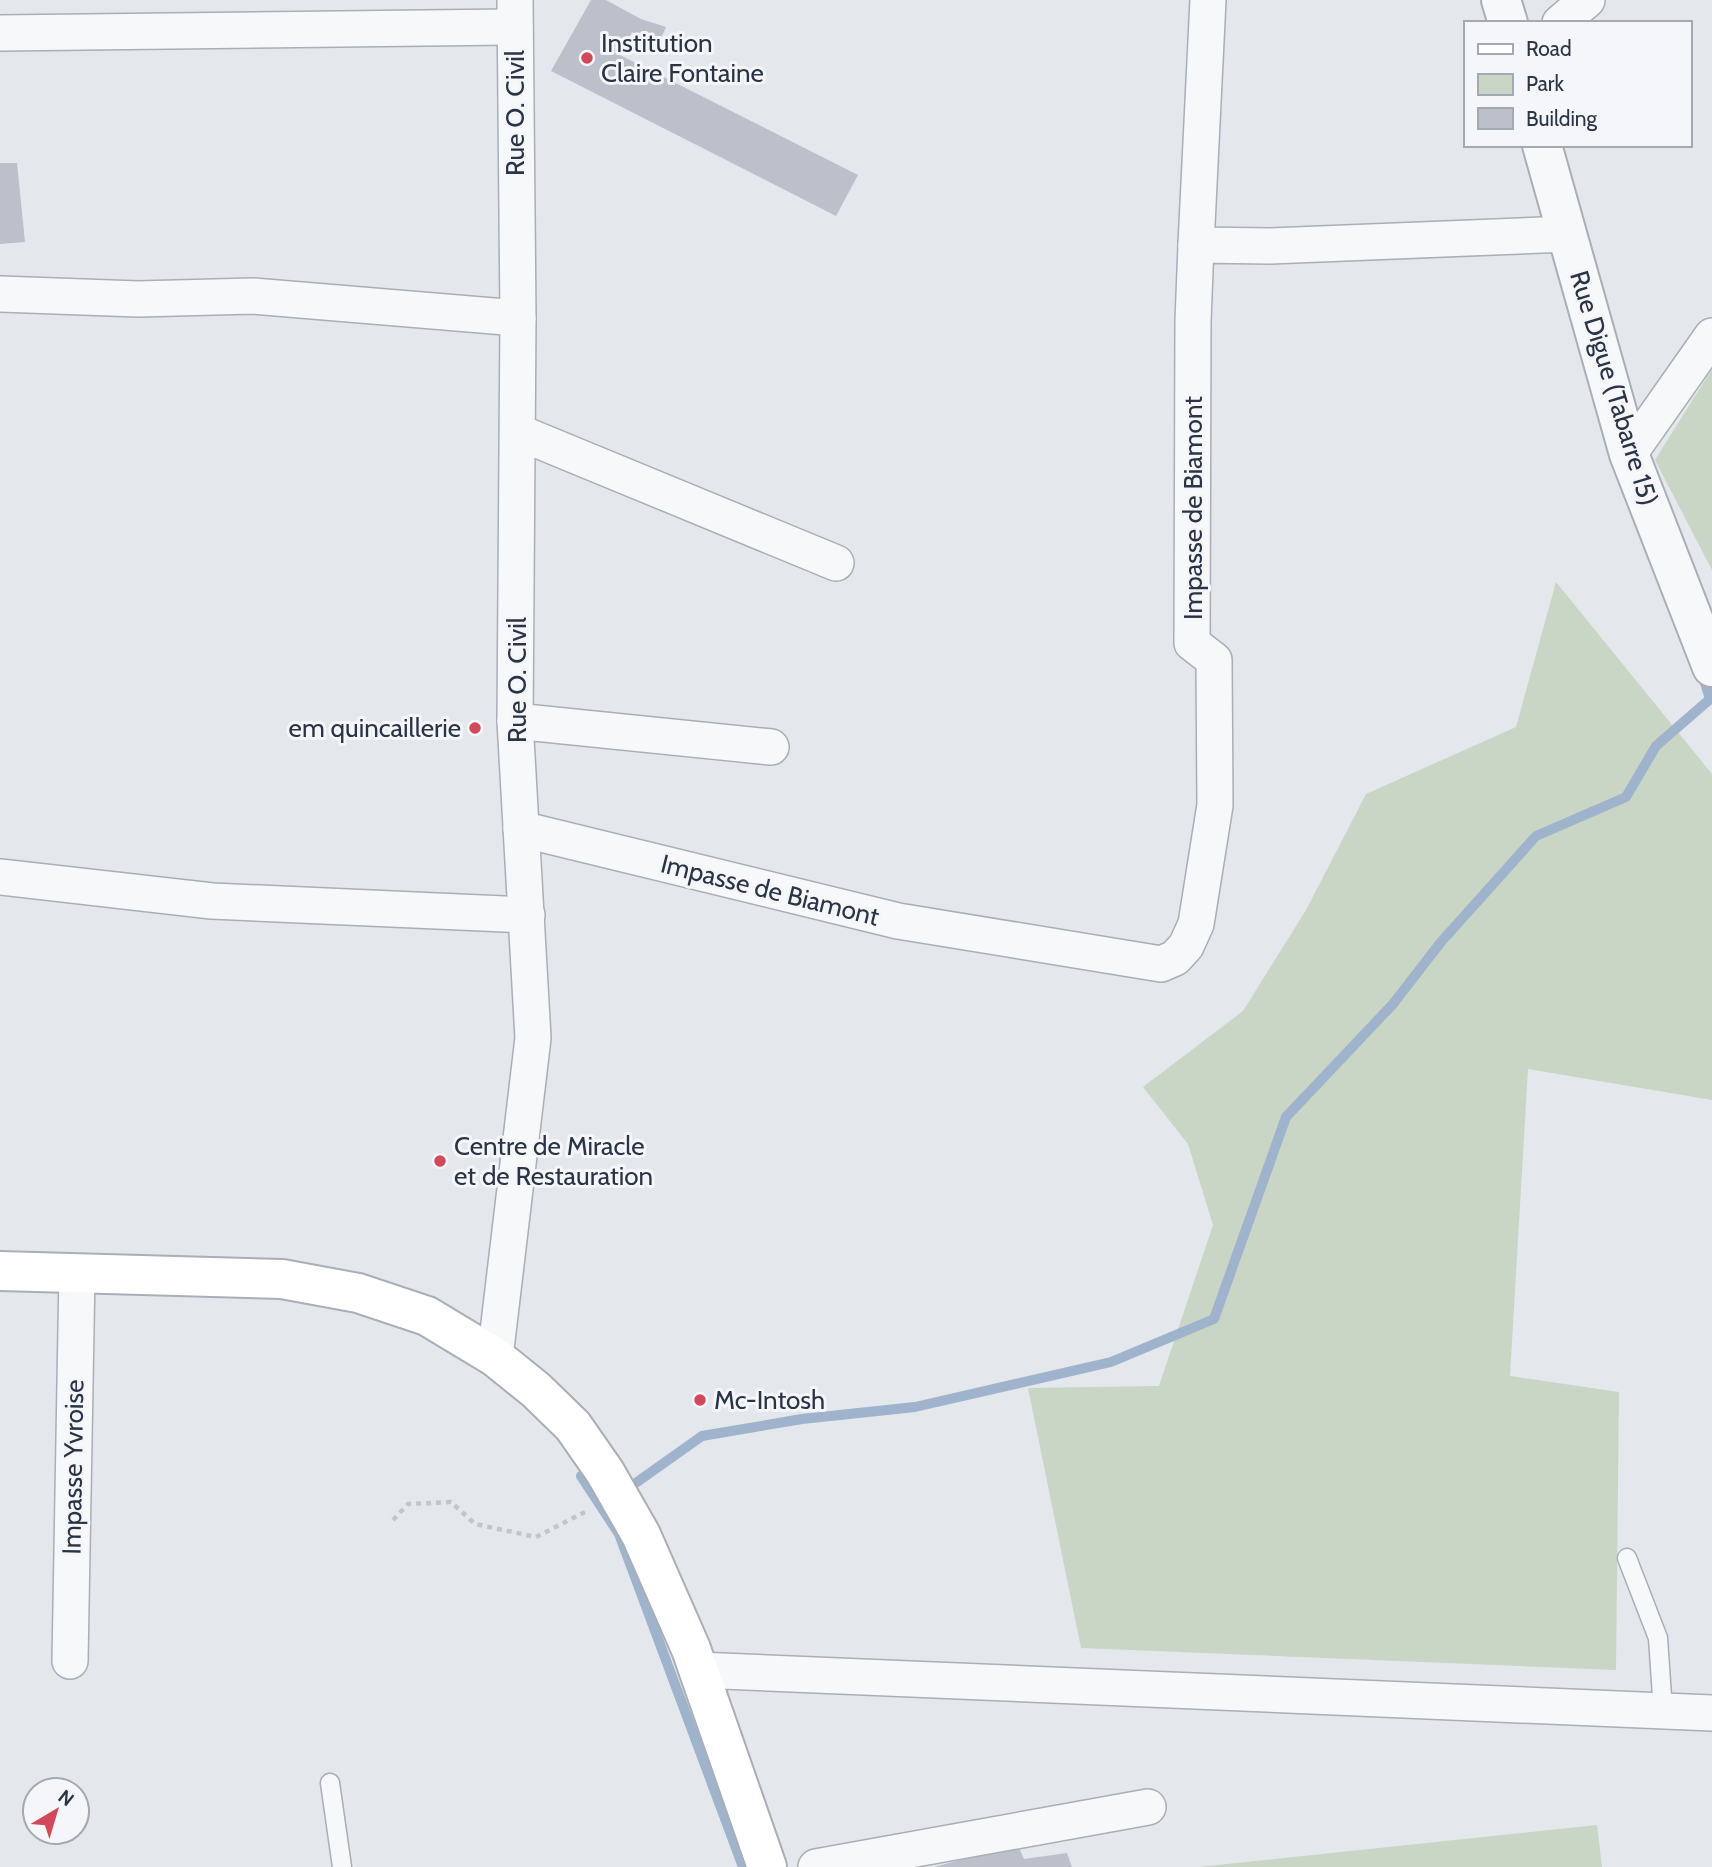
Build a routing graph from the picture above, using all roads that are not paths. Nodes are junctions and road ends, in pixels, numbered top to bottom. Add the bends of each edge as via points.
1 (1208, 0) edge
2 (1501, 0) edge
3 (1587, 0) edge
4 (515, 14) edge
5 (1507, 21) edge
6 (1562, 21) edge
7 (0, 33) edge
8 (1543, 147) edge
9 (1567, 234) junction
10 (1196, 245) junction
11 (0, 294) edge
12 (518, 318) junction
13 (1712, 336) edge
14 (518, 432) junction
15 (1629, 454) junction
16 (836, 563) dead end
17 (1706, 649) edge
18 (515, 721) junction
19 (771, 747) dead end
20 (521, 829) junction
21 (0, 877) edge
22 (527, 915) junction
23 (0, 1271) edge
24 (76, 1273) junction
25 (495, 1357) junction
26 (1627, 1558) dead end
27 (70, 1661) dead end
28 (698, 1670) junction
29 (1664, 1711) junction
30 (1712, 1713) edge
31 (330, 1783) dead end
32 (1148, 1807) dead end
33 (342, 1867) edge
34 (767, 1867) edge
35 (816, 1867) edge

1 - 10 street
2 - 5 street
3 - 6 street
4 - 7 street
4 - 12 street, Rue O. Civil
8 - 9 street, Rue Digue (Tabarre 15)
9 - 10 street
9 - 15 street, Rue Digue (Tabarre 15)
10 - 20 street, Impasse de Biamont via 1192,643 1214,660 1215,805 1196,924 1175,958 1161,964 898,921
11 - 12 street via 138,299 253,296
12 - 14 street, Rue O. Civil
13 - 15 street
14 - 16 street
14 - 18 street, Rue O. Civil
15 - 17 street, Rue Digue (Tabarre 15)
18 - 19 street
18 - 20 street, Rue O. Civil
20 - 22 street, Rue O. Civil
21 - 22 street via 212,901
22 - 25 street, Rue O. Civil via 533,1038
23 - 24 main road
24 - 25 main road via 282,1279 358,1293 427,1316
24 - 27 street, Impasse Yvroise
25 - 28 main road via 573,1426 641,1535
26 - 29 lane via 1658,1639
28 - 29 street
28 - 34 main road
29 - 30 street
31 - 33 lane
32 - 35 street

